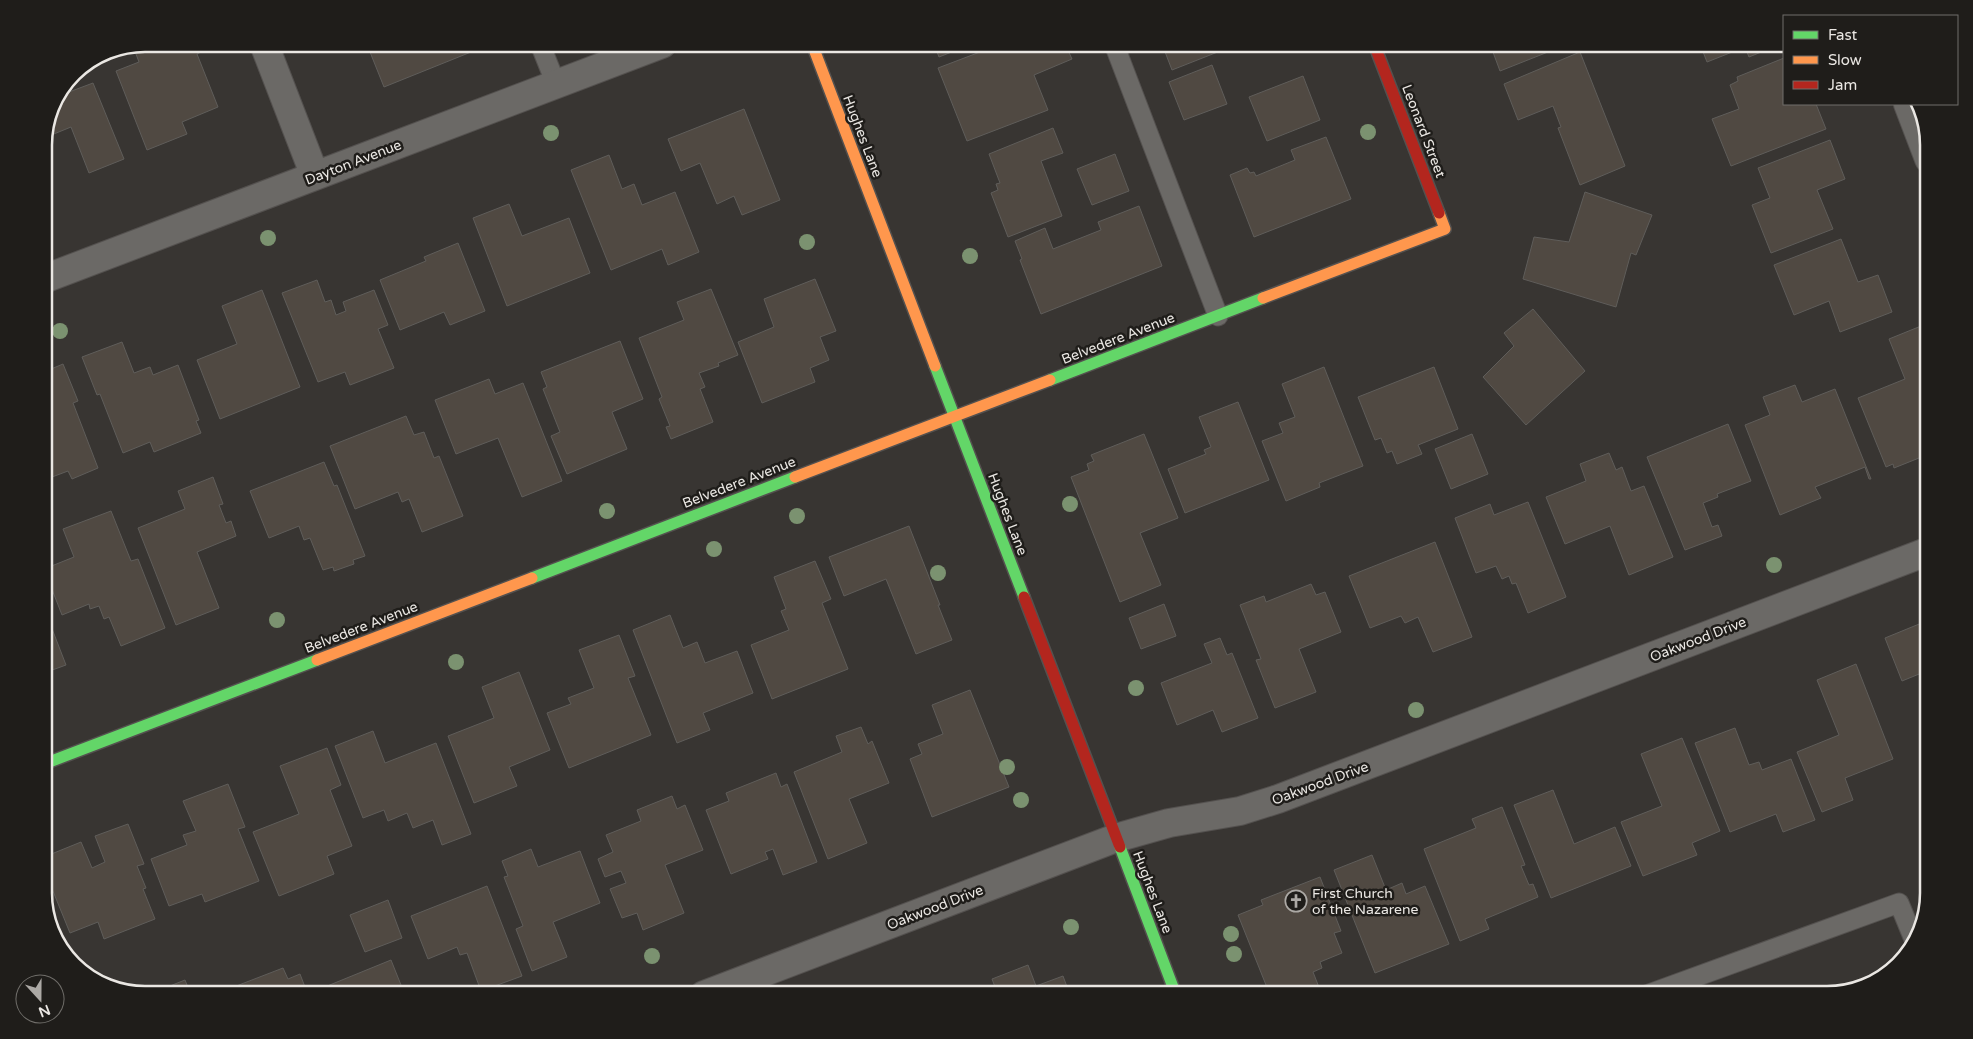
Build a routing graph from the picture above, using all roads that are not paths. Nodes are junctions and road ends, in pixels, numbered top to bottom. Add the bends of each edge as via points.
1 (1117, 52) edge
2 (1377, 52) edge
3 (267, 53) edge
4 (544, 53) edge
5 (639, 53) edge
6 (815, 53) edge
7 (556, 84) junction
8 (1908, 105) edge
9 (1920, 134) edge
10 (314, 176) junction
11 (1445, 229) joint
12 (53, 276) edge
13 (1218, 316) junction
14 (955, 416) junction
15 (1920, 554) edge
16 (53, 761) edge
17 (1116, 838) junction
18 (1911, 933) edge
19 (728, 986) edge
20 (1173, 986) edge
21 (1671, 986) edge

1 - 13 lane
2 - 11 street, Leonard Street
3 - 10 street
4 - 7 lane
5 - 7 street, Dayton Avenue
6 - 14 street, Hughes Lane
7 - 10 street, Dayton Avenue
8 - 9 street
10 - 12 street, Dayton Avenue
11 - 13 street, Belvedere Avenue
13 - 14 street, Belvedere Avenue
14 - 16 street, Belvedere Avenue
14 - 17 street, Hughes Lane
15 - 17 street, Oakwood Drive via 1278,799 1240,811 1170,823
17 - 19 street, Oakwood Drive
17 - 20 street, Hughes Lane
18 - 21 lane via 1899,903

